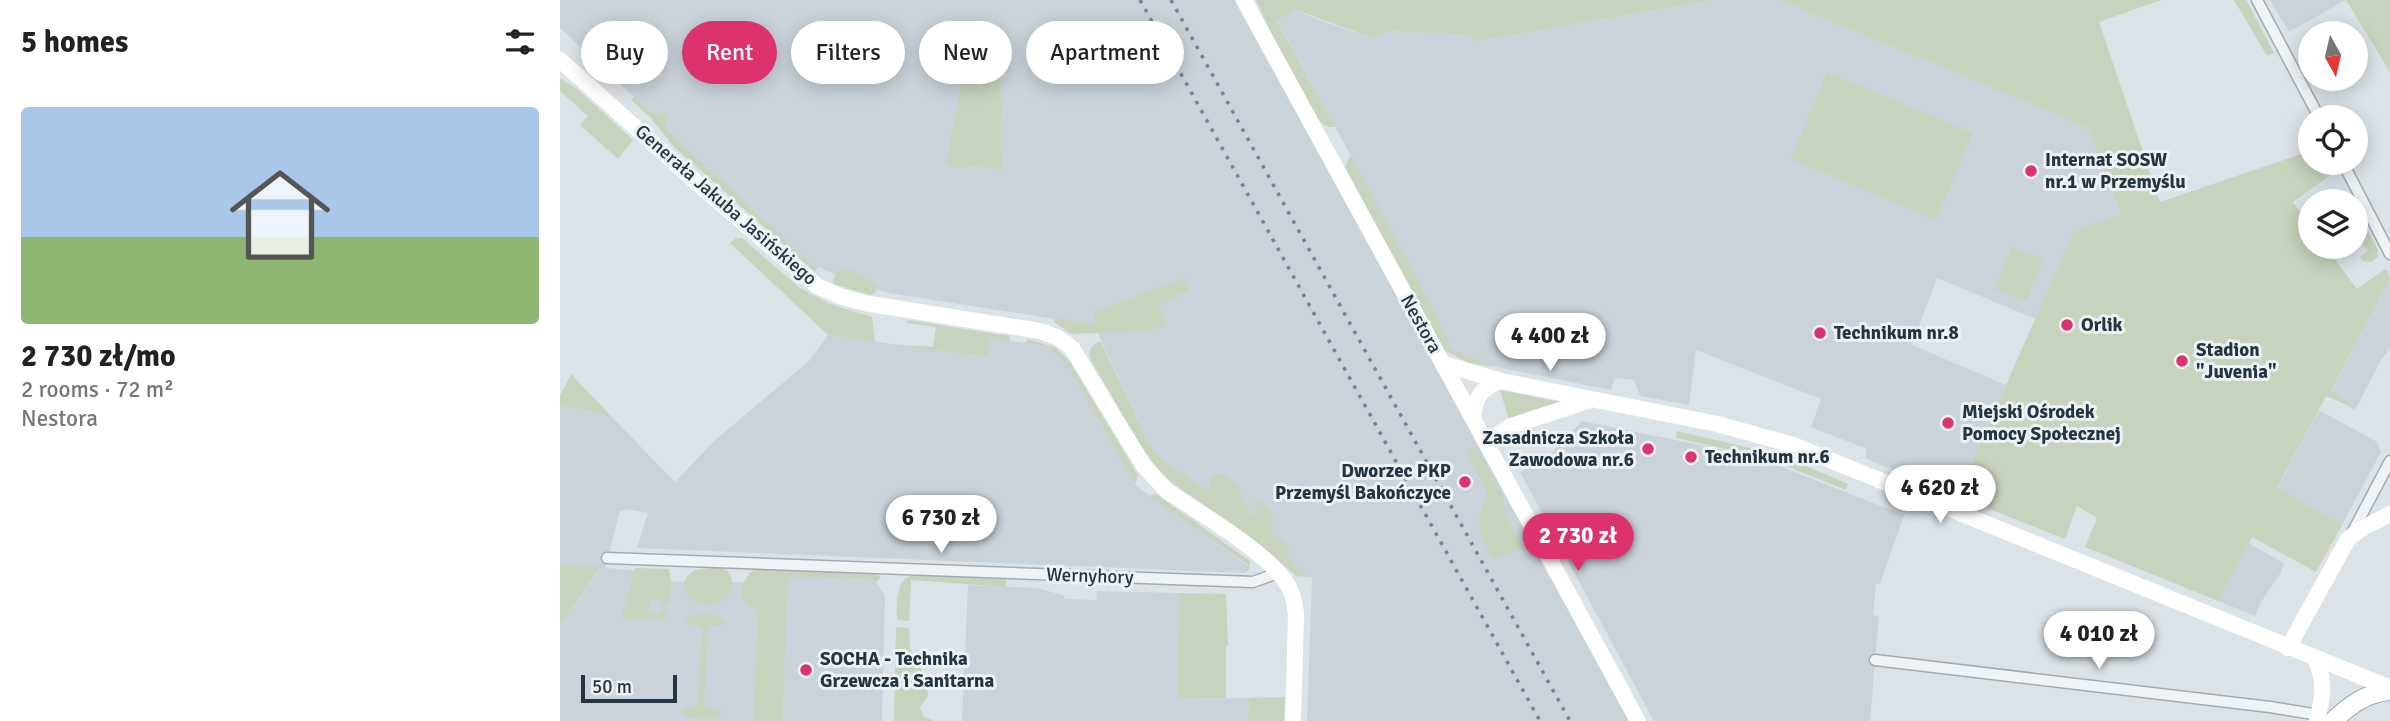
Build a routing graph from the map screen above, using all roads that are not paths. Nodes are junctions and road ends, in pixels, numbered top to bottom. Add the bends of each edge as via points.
1 (1244, 0) edge
2 (2257, 0) edge
3 (560, 60) edge
4 (2313, 105) edge
5 (2349, 175) edge
6 (2390, 254) edge
7 (1444, 364) junction
8 (1501, 382) junction
9 (1592, 400) junction
10 (1473, 418) junction
11 (1487, 442) junction
12 (2390, 461) edge
13 (2390, 513) edge
14 (2348, 539) junction
15 (607, 558) dead end
16 (1278, 573) junction
17 (2288, 648) junction
18 (2315, 658) junction
19 (1875, 660) dead end
20 (2363, 676) junction
21 (2390, 689) edge
22 (2323, 695) junction
23 (2323, 719) edge
24 (1293, 721) edge
25 (1638, 721) edge

1 - 7 street, Nestora
2 - 4 street
3 - 16 street, Generała Jakuba Jasińskiego via 817,286 870,304 1040,331 1064,342 1080,358 1156,480
5 - 6 street
7 - 8 street
7 - 10 street, Nestora
8 - 9 street
8 - 10 street via 1482,390 1474,402
9 - 11 street via 1511,426
9 - 17 street via 1717,424 1793,445
10 - 11 street, Nestora
11 - 25 street, Nestora
12 - 14 street
13 - 14 street
14 - 17 street
15 - 16 street, Wernyhory via 1253,582
16 - 24 street, Generała Jakuba Jasińskiego via 1289,586 1295,606
17 - 18 street
18 - 20 street
18 - 22 street
19 - 23 street via 2270,707
20 - 21 street
20 - 22 street via 2336,681
21 - 23 main road via 2370,694
22 - 23 street

